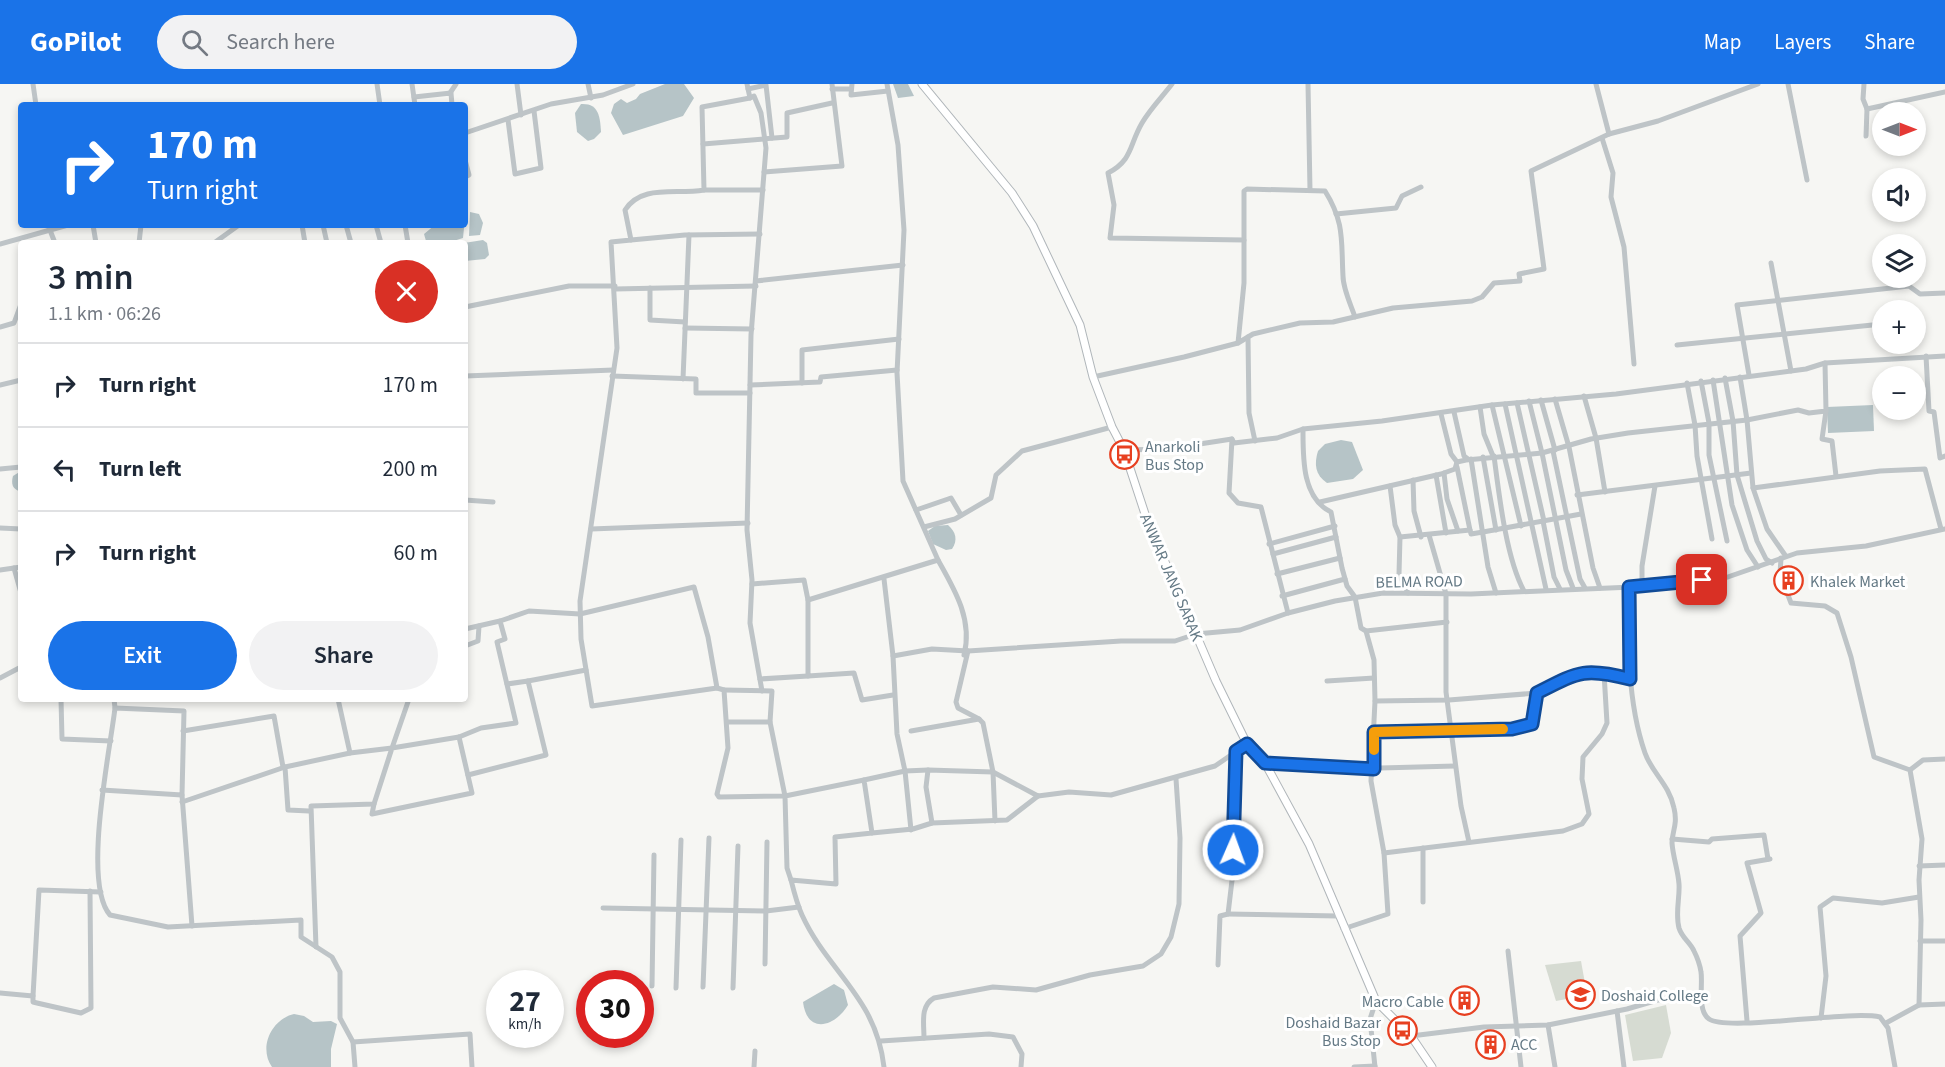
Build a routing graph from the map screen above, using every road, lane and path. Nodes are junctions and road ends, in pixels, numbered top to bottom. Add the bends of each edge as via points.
1 (33, 84) edge
2 (377, 84) edge
3 (412, 84) edge
4 (456, 84) edge
5 (517, 84) edge
6 (588, 84) edge
7 (633, 84) edge
8 (887, 84) edge
9 (922, 84) edge
10 (1172, 84) edge
11 (1308, 84) edge
12 (1596, 84) edge
13 (1758, 84) edge
14 (1788, 84) edge
15 (1864, 84) edge
16 (851, 86) edge
17 (747, 87) edge
18 (832, 87) edge
19 (888, 91) junction
20 (1945, 92) edge
21 (450, 93) junction
22 (414, 97) junction
23 (591, 98) junction
24 (750, 98) junction
25 (36, 102) edge
26 (380, 102) edge
27 (415, 102) edge
28 (452, 102) edge
29 (832, 103) junction
30 (1867, 110) junction
31 (534, 111) junction
32 (521, 115) junction
33 (508, 120) junction
34 (468, 132) edge
35 (1610, 134) junction
36 (1866, 136) dead end
37 (764, 138) junction
38 (772, 138) junction
39 (1602, 138) junction
40 (703, 144) junction
41 (764, 172) junction
42 (1807, 180) dead end
43 (1421, 187) dead end
44 (704, 190) junction
45 (763, 190) junction
46 (1310, 190) junction
47 (1336, 214) junction
48 (49, 228) edge
49 (235, 228) edge
50 (760, 234) junction
51 (689, 235) junction
52 (218, 240) edge
53 (631, 240) junction
54 (1244, 240) junction
55 (0, 244) edge
56 (1771, 263) dead end
57 (903, 265) junction
58 (756, 283) junction
59 (615, 287) junction
60 (687, 287) junction
61 (650, 288) junction
62 (1945, 293) edge
63 (1779, 300) junction
64 (468, 306) edge
65 (18, 312) edge
66 (1354, 317) junction
67 (685, 325) junction
68 (1872, 325) edge
69 (0, 327) edge
70 (752, 329) junction
71 (1784, 334) junction
72 (1248, 337) junction
73 (899, 339) junction
74 (1742, 339) junction
75 (1238, 343) junction
76 (1677, 345) dead end
77 (1945, 356) edge
78 (1926, 357) junction
79 (1825, 363) junction
80 (1634, 364) dead end
81 (897, 370) junction
82 (1791, 371) junction
83 (613, 373) junction
84 (1749, 375) junction
85 (468, 376) edge
86 (1093, 377) junction
87 (1740, 377) junction
88 (682, 378) junction
89 (1725, 378) junction
90 (1713, 380) junction
91 (18, 381) edge
92 (1701, 381) junction
93 (802, 383) junction
94 (1687, 383) junction
95 (0, 385) edge
96 (750, 385) junction
97 (750, 393) junction
98 (1584, 396) junction
99 (1555, 399) junction
100 (1541, 400) junction
101 (1529, 401) junction
102 (1517, 402) junction
103 (1505, 404) junction
104 (1492, 405) junction
105 (1480, 407) junction
106 (1454, 411) junction
107 (1826, 411) junction
108 (1441, 414) junction
109 (1747, 420) junction
110 (1733, 421) junction
111 (1721, 422) junction
112 (1709, 423) junction
113 (1695, 424) junction
114 (1112, 427) junction
115 (1303, 429) junction
116 (1596, 438) junction
117 (1232, 440) junction
118 (1255, 441) junction
119 (1569, 447) junction
120 (1124, 450) junction
121 (1554, 450) junction
122 (1542, 453) junction
123 (1519, 454) junction
124 (1530, 454) junction
125 (1506, 455) junction
126 (1493, 456) junction
127 (1945, 456) edge
128 (1483, 457) junction
129 (1470, 459) junction
130 (1457, 464) junction
131 (18, 467) edge
132 (0, 469) edge
133 (1444, 473) junction
134 (1751, 473) junction
135 (1436, 475) junction
136 (1737, 475) junction
137 (1726, 476) junction
138 (1836, 476) junction
139 (1714, 478) junction
140 (1413, 480) junction
141 (1701, 480) junction
142 (1390, 486) junction
143 (1655, 486) junction
144 (1753, 488) junction
145 (1605, 492) junction
146 (1577, 495) junction
147 (468, 500) edge
148 (493, 502) dead end
149 (1320, 502) junction
150 (916, 510) junction
151 (1581, 514) junction
152 (961, 516) junction
153 (1568, 517) junction
154 (1554, 520) junction
155 (1543, 521) junction
156 (748, 523) junction
157 (1531, 524) junction
158 (1335, 526) junction
159 (1521, 526) junction
160 (924, 527) junction
161 (0, 528) edge
162 (1507, 528) junction
163 (18, 529) edge
164 (591, 529) junction
165 (1943, 529) edge
166 (1470, 530) junction
167 (1496, 530) junction
168 (1458, 531) junction
169 (1483, 532) junction
170 (1446, 533) junction
171 (1429, 535) junction
172 (1336, 537) junction
173 (1400, 537) junction
174 (1421, 537) junction
175 (1712, 539) dead end
176 (1727, 541) dead end
177 (1269, 544) junction
178 (1273, 554) junction
179 (1783, 557) junction
180 (1340, 558) junction
181 (938, 561) junction
182 (1772, 563) junction
183 (18, 567) edge
184 (1758, 567) junction
185 (0, 570) edge
186 (1277, 574) junction
187 (884, 579) junction
188 (1345, 579) junction
189 (752, 584) junction
190 (1642, 586) junction
191 (1629, 587) junction
192 (1573, 588) junction
193 (1585, 588) junction
194 (1600, 588) junction
195 (1546, 589) junction
196 (1560, 589) junction
197 (1524, 591) junction
198 (1408, 593) junction
199 (1496, 593) junction
200 (1446, 594) junction
201 (1282, 596) junction
202 (1355, 597) junction
203 (808, 600) junction
204 (1288, 613) junction
205 (580, 614) junction
206 (500, 621) junction
207 (1447, 622) junction
208 (479, 626) junction
209 (468, 628) edge
210 (1366, 631) junction
211 (1196, 634) junction
212 (468, 645) edge
213 (968, 651) junction
214 (893, 656) junction
215 (18, 669) edge
216 (586, 670) junction
217 (1604, 673) junction
218 (808, 676) junction
219 (0, 678) edge
220 (1374, 678) junction
221 (760, 679) junction
222 (1630, 679) junction
223 (528, 681) junction
224 (1327, 681) dead end
225 (507, 684) junction
226 (717, 688) junction
227 (724, 690) junction
228 (762, 691) junction
229 (1537, 693) junction
230 (893, 695) junction
231 (1449, 700) junction
232 (1376, 701) junction
233 (61, 702) edge
234 (114, 702) edge
235 (339, 702) edge
236 (408, 702) edge
237 (115, 708) junction
238 (979, 719) junction
239 (728, 722) junction
240 (770, 722) junction
241 (1452, 728) junction
242 (183, 731) junction
243 (911, 731) dead end
244 (1374, 732) junction
245 (459, 737) junction
246 (111, 741) junction
247 (1247, 744) junction
248 (392, 748) junction
249 (1236, 751) junction
250 (350, 753) junction
251 (1945, 759) edge
252 (1265, 763) junction
253 (1455, 766) junction
254 (284, 767) junction
255 (1374, 769) junction
256 (928, 770) junction
257 (1910, 770) junction
258 (905, 771) junction
259 (993, 771) junction
260 (468, 776) junction
261 (1176, 779) junction
262 (864, 780) junction
263 (102, 790) junction
264 (785, 796) junction
265 (1038, 796) junction
266 (182, 799) junction
267 (374, 804) junction
268 (309, 811) junction
269 (995, 821) junction
270 (932, 823) junction
271 (911, 830) junction
272 (872, 833) junction
273 (709, 838) dead end
274 (681, 840) dead end
275 (1672, 840) junction
276 (767, 842) dead end
277 (1469, 842) junction
278 (738, 846) dead end
279 (1423, 848) junction
280 (1384, 853) junction
281 (654, 855) dead end
282 (1945, 865) edge
283 (1919, 866) junction
284 (791, 880) junction
285 (90, 891) junction
286 (101, 892) junction
287 (1920, 897) junction
288 (1423, 902) dead end
289 (799, 907) junction
290 (603, 908) dead end
291 (652, 909) junction
292 (679, 909) junction
293 (706, 910) junction
294 (736, 911) junction
295 (766, 911) junction
296 (1228, 914) junction
297 (1338, 916) junction
298 (192, 926) junction
299 (1343, 929) junction
300 (1920, 941) junction
301 (1945, 941) edge
302 (316, 947) junction
303 (1508, 951) dead end
304 (765, 964) dead end
305 (1218, 965) dead end
306 (652, 970) edge
307 (703, 987) dead end
308 (676, 988) dead end
309 (733, 988) dead end
310 (0, 993) edge
311 (1700, 995) junction
312 (33, 996) junction
313 (1376, 1001) junction
314 (1945, 1004) edge
315 (1918, 1005) junction
316 (1617, 1011) junction
317 (1821, 1018) junction
318 (1747, 1021) junction
319 (1886, 1023) junction
320 (1548, 1025) junction
321 (1518, 1026) junction
322 (1411, 1036) junction
323 (924, 1038) junction
324 (881, 1041) junction
325 (353, 1042) junction
326 (755, 1051) dead end
327 (1375, 1066) edge
328 (356, 1067) edge
329 (472, 1067) edge
330 (754, 1067) edge
331 (884, 1067) edge
332 (1021, 1067) edge
333 (1354, 1067) edge
334 (1432, 1067) edge
335 (1521, 1067) edge
336 (1555, 1067) edge
337 (1624, 1067) edge
338 (1895, 1067) edge

1 - 25 street
2 - 26 street
3 - 22 street
4 - 21 street
5 - 32 street
6 - 23 street
7 - 23 street
8 - 19 street
9 - 86 main road, ANWAR JANG SARAK via 1012,193 1033,226 1080,325
10 - 54 street via 1142,122 1128,157 1108,173 1114,205 1110,238
11 - 46 street
12 - 35 street
13 - 35 street via 1658,121
14 - 42 street
15 - 30 street
16 - 18 street
16 - 19 street via 851,95
17 - 24 street
17 - 38 street via 766,85
18 - 29 street
19 - 57 street via 898,145
20 - 30 street
21 - 22 street
21 - 28 street
22 - 27 street
23 - 31 street via 551,104
24 - 37 street via 754,96 761,113
24 - 40 street via 702,107
29 - 38 street via 787,113 787,137
29 - 41 street via 842,166
30 - 36 street
31 - 32 street
31 - 33 street via 540,168 515,174
32 - 33 street
33 - 34 street
35 - 39 street
37 - 38 street
37 - 40 street
37 - 41 street
39 - 66 street via 1531,171 1544,268 1519,274 1520,281 1494,283 1482,297 1472,301 1393,308
39 - 80 street via 1613,173 1611,197 1624,247
40 - 44 street
41 - 45 street
43 - 47 street via 1402,196 1396,208
44 - 45 street
44 - 53 street via 644,193 632,199 625,210
45 - 50 street
46 - 47 street via 1325,191
46 - 54 street via 1244,191
47 - 66 street via 1343,241 1342,277
48 - 55 street
49 - 52 street
50 - 51 street
50 - 58 street
51 - 53 street
51 - 60 street
53 - 59 street via 611,242
54 - 75 street via 1245,283
56 - 63 street
57 - 58 street
57 - 73 street
58 - 60 street
58 - 70 street
59 - 61 street
59 - 64 street via 569,286
59 - 83 street via 617,348
60 - 61 street
60 - 67 street
61 - 67 street via 650,320
62 - 63 street via 1920,294 1909,286
63 - 71 street
63 - 74 street via 1737,305
65 - 69 street via 14,323
66 - 72 street via 1300,323
67 - 70 street
67 - 88 street
68 - 71 street
70 - 96 street
71 - 74 street
71 - 82 street
72 - 75 street
72 - 118 street via 1249,413
73 - 81 street
73 - 93 street via 802,350
74 - 76 street
74 - 84 street
75 - 86 street
77 - 78 street
78 - 79 street
78 - 127 street via 1929,411 1934,412 1940,458
79 - 82 street
79 - 107 street
81 - 93 street via 821,377 820,382
81 - 150 street via 903,481
82 - 84 street
83 - 85 street
83 - 88 street
83 - 164 street
84 - 87 street
86 - 114 main road, ANWAR JANG SARAK
87 - 89 street
87 - 109 street
88 - 97 street via 696,379 696,393
89 - 90 street
89 - 110 street
90 - 92 street
90 - 111 street
91 - 95 street
92 - 94 street
92 - 112 street
93 - 96 street
94 - 98 street
94 - 113 street
96 - 97 street
97 - 156 street
98 - 99 street
98 - 116 street
99 - 100 street
99 - 119 street
100 - 101 street
100 - 121 street
101 - 102 street
101 - 122 street
102 - 103 street
102 - 124 street
103 - 104 street
103 - 123 street
104 - 105 street
104 - 125 street
105 - 106 street
105 - 126 street via 1484,434
106 - 108 street
106 - 129 street via 1464,456
107 - 109 street via 1798,410
107 - 138 street via 1822,439 1832,441
108 - 115 street
108 - 130 street
109 - 110 street
109 - 134 street
110 - 111 street
110 - 136 street
111 - 112 street
111 - 137 street
112 - 113 street
112 - 139 street
113 - 116 street
113 - 141 street
114 - 120 main road, ANWAR JANG SARAK
114 - 152 street via 1022,451 996,475 991,498
115 - 118 street
115 - 149 street via 1308,485 1314,501
116 - 119 street
116 - 145 street
117 - 118 street
117 - 120 street
117 - 177 street via 1229,494 1238,503 1261,507
119 - 121 street
119 - 146 street
120 - 211 main road, ANWAR JANG SARAK via 1147,520
121 - 122 street
121 - 153 street
122 - 124 street
122 - 154 street
123 - 124 street
123 - 125 street
123 - 157 street
124 - 155 street
125 - 126 street
125 - 159 street
126 - 128 street
126 - 162 street
128 - 129 street
128 - 167 street
129 - 130 street
129 - 169 street
130 - 133 street
130 - 166 street
131 - 132 street
133 - 135 street
133 - 168 street via 1447,499
134 - 136 street
134 - 144 street
135 - 140 street
135 - 170 street
136 - 137 street
136 - 182 street via 1757,541
137 - 139 street
137 - 184 street via 1744,542
138 - 144 street
138 - 165 street via 1925,469
139 - 141 street
139 - 176 street
140 - 142 street
140 - 174 street via 1414,511
141 - 143 street
141 - 175 street
142 - 149 street
142 - 173 street
143 - 145 street
143 - 190 street
144 - 179 street via 1767,530
145 - 146 street
146 - 151 street
147 - 148 street
149 - 158 street via 1331,512
150 - 152 street via 951,498
150 - 160 street
151 - 153 street
151 - 194 street
152 - 160 street
153 - 154 street
153 - 193 street
154 - 155 street
154 - 192 street
155 - 157 street
155 - 196 street
156 - 164 street
156 - 189 street
157 - 159 street
157 - 195 street
158 - 172 street
158 - 177 street
159 - 162 street
160 - 181 street
161 - 163 street
162 - 167 street
162 - 197 street
164 - 205 street
165 - 179 street, BELMA ROAD via 1866,546 1817,549
166 - 168 street
166 - 169 street via 1471,534
167 - 169 street
168 - 170 street
169 - 199 street
170 - 171 street
171 - 174 street
171 - 200 street
172 - 178 street
172 - 180 street
173 - 174 street
173 - 198 street via 1399,574
177 - 178 street
178 - 186 street
179 - 182 street, BELMA ROAD
179 - 257 street via 1780,574 1791,603 1825,606 1837,613 1874,757
180 - 186 street
180 - 188 street
181 - 187 street
181 - 213 street via 962,607 968,636 964,655
182 - 184 street, BELMA ROAD
183 - 185 street
184 - 190 street, BELMA ROAD via 1722,579
186 - 201 street
187 - 203 street
187 - 214 street
188 - 201 street
188 - 202 street
189 - 203 street via 804,580
189 - 221 street via 750,623
190 - 191 street, BELMA ROAD
191 - 194 street, BELMA ROAD
191 - 222 street
192 - 193 street, BELMA ROAD
192 - 196 street, BELMA ROAD
193 - 194 street, BELMA ROAD
195 - 196 street, BELMA ROAD
195 - 197 street, BELMA ROAD
197 - 199 street, BELMA ROAD
198 - 200 street, BELMA ROAD
198 - 202 street, BELMA ROAD
199 - 200 street, BELMA ROAD
200 - 207 street
201 - 204 street
202 - 204 street, BELMA ROAD
202 - 210 street via 1361,628
203 - 218 street
204 - 211 street, BELMA ROAD via 1240,630
205 - 206 street via 528,611
205 - 216 street
205 - 226 street via 694,587
206 - 208 street
206 - 225 street via 505,639 497,642
207 - 210 street
207 - 231 street
208 - 209 street
208 - 212 street via 478,641
210 - 220 street via 1374,660
211 - 213 street, BELMA ROAD via 1175,641
211 - 247 main road, ANWAR JANG SARAK
213 - 214 street, BELMA ROAD via 932,650
213 - 238 street via 956,702 958,708
214 - 230 street
215 - 219 street
216 - 223 street
216 - 226 street via 592,706
217 - 222 street
217 - 229 street via 1578,672
217 - 277 street via 1607,723 1583,757 1582,779 1589,814 1582,824 1563,831
218 - 221 street
218 - 230 street via 854,673 862,700
220 - 224 street
220 - 232 street
221 - 228 street
222 - 275 street via 1636,727 1646,757 1667,786 1676,820
223 - 225 street
223 - 260 street via 546,755
225 - 245 street via 516,723 481,728
226 - 227 street
227 - 228 street
227 - 239 street
228 - 240 street via 772,691
229 - 231 street
229 - 241 street via 1532,724 1512,729
230 - 258 street
231 - 232 street
231 - 241 street
232 - 244 street
233 - 246 street via 62,739
234 - 237 street
235 - 250 street
236 - 248 street
237 - 242 street via 184,711
237 - 246 street
238 - 243 street
238 - 259 street via 985,726
239 - 240 street
239 - 264 street via 728,748 718,797
240 - 264 street
241 - 244 street
241 - 253 street
242 - 254 street via 274,716
242 - 266 street
244 - 255 street
245 - 248 street
245 - 260 street
246 - 263 street
247 - 249 street
247 - 252 main road, ANWAR JANG SARAK
248 - 250 street
248 - 267 street
249 - 261 street via 1215,766
249 - 296 street
250 - 254 street
251 - 257 street via 1923,760
252 - 255 street
252 - 297 main road, ANWAR JANG SARAK via 1309,844
253 - 255 street
253 - 277 street
254 - 266 street
254 - 268 street via 288,810
255 - 280 street via 1371,782
256 - 258 street
256 - 259 street
256 - 270 street via 926,787
257 - 283 street via 1922,839
258 - 262 street
258 - 271 street
259 - 265 street
259 - 269 street
260 - 267 street via 472,793 372,814
261 - 265 street via 1111,795 1069,792
261 - 323 street via 1179,904 1171,937 1161,954 1143,966 1036,990 993,987 934,998 924,1008
262 - 264 street
262 - 272 street
263 - 266 street
263 - 286 street
264 - 284 street via 787,868
265 - 269 street via 1007,820
266 - 298 street
267 - 268 street via 311,806
268 - 302 street
269 - 270 street
270 - 271 street
271 - 272 street
272 - 284 street via 835,837 836,884
273 - 293 street
274 - 292 street
275 - 311 street via 1679,881 1678,926 1702,973
275 - 318 street via 1709,842 1764,835 1769,859 1747,863 1761,913 1740,936
276 - 295 street
277 - 279 street
278 - 294 street
279 - 280 street
279 - 288 street
280 - 299 street via 1388,914
281 - 291 street
282 - 283 street
283 - 287 street
284 - 289 street
285 - 286 street
285 - 312 street via 39,890 36,895
285 - 312 street via 91,1008 81,1013 37,1004
286 - 298 street via 110,915 168,927
287 - 300 street
287 - 317 street via 1882,903 1833,898 1820,908 1826,976
289 - 295 street
289 - 324 street via 815,937 849,982
290 - 291 street
291 - 292 street
291 - 306 street
292 - 293 street
292 - 308 street
293 - 294 street
293 - 307 street
294 - 295 street
294 - 309 street
295 - 304 street
296 - 297 street
296 - 305 street via 1220,916
297 - 299 main road, ANWAR JANG SARAK
298 - 302 street via 301,920 301,937
299 - 313 main road, ANWAR JANG SARAK
300 - 301 street
300 - 315 street
302 - 325 street via 332,957 340,972 340,1018
303 - 321 street
310 - 312 street
311 - 316 street via 1658,1000
311 - 318 street via 1708,1018
313 - 322 main road, ANWAR JANG SARAK
313 - 327 street via 1370,1019
314 - 315 street
315 - 319 street
316 - 320 street
316 - 337 street
317 - 318 street
317 - 319 street via 1876,1016
319 - 338 street
320 - 321 street
320 - 336 street
321 - 322 street
321 - 335 street
322 - 334 main road, ANWAR JANG SARAK
323 - 324 street
323 - 332 street via 989,1034 1013,1037 1022,1054
324 - 331 street
325 - 328 street
325 - 329 street via 470,1034
326 - 330 street
327 - 333 street

